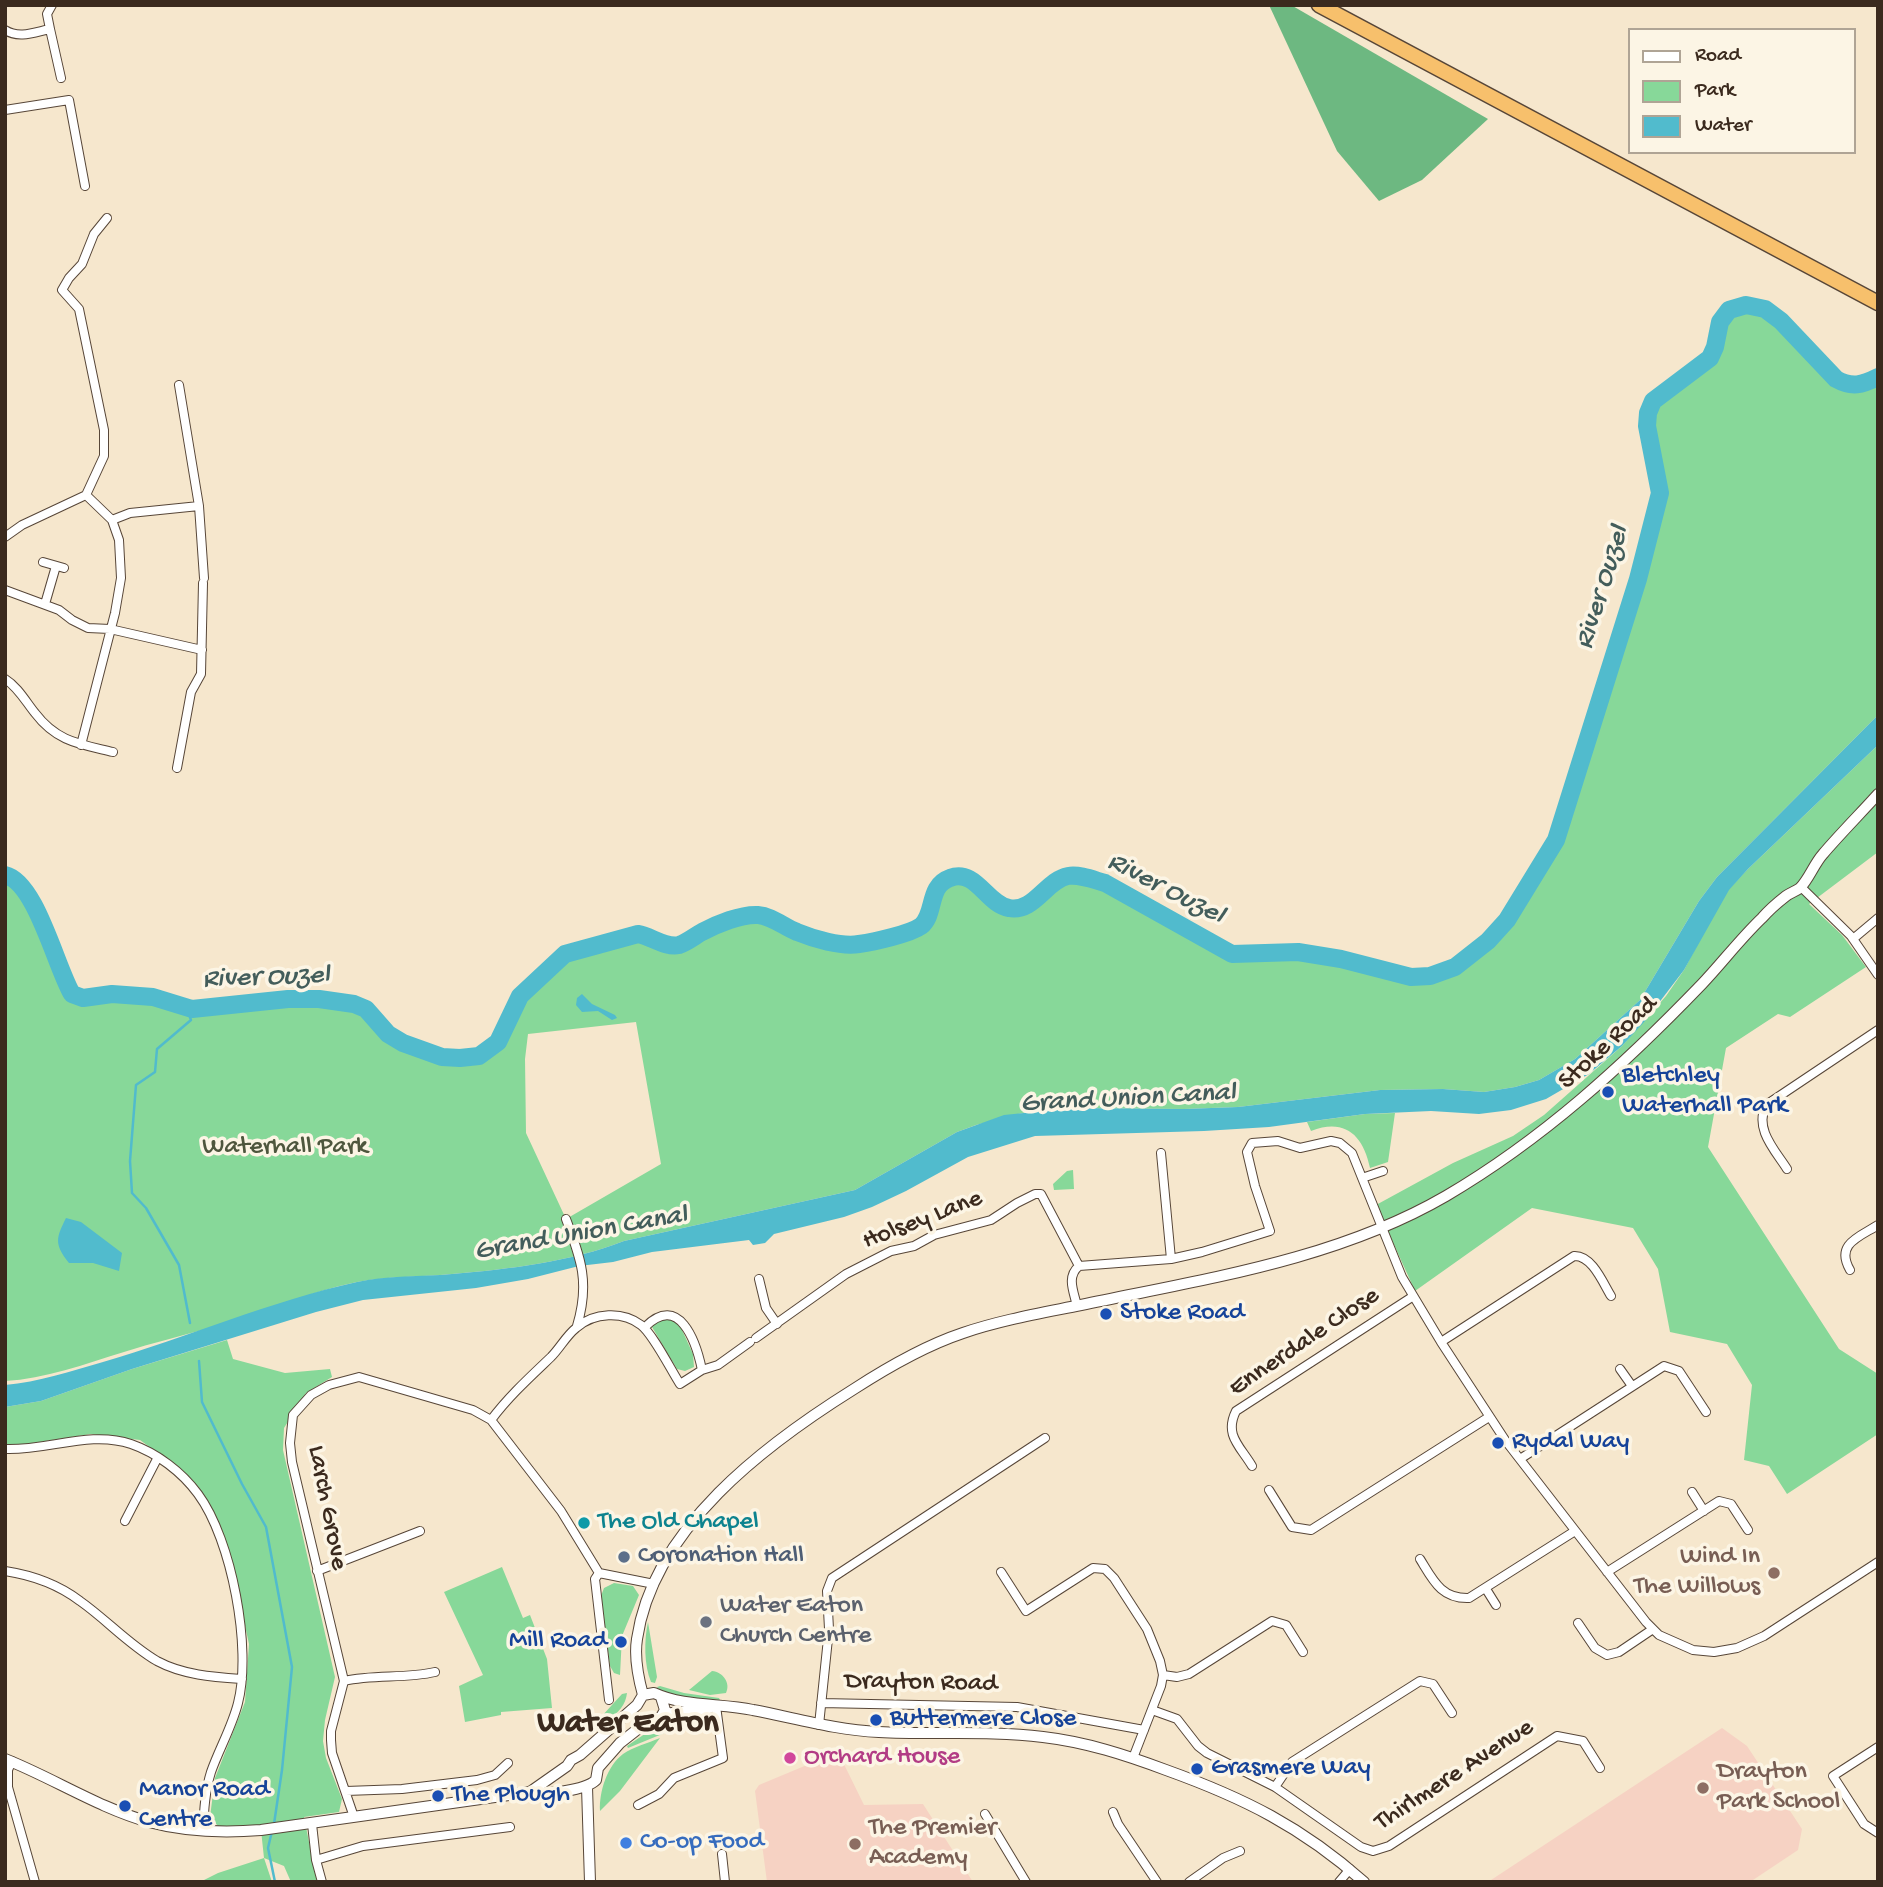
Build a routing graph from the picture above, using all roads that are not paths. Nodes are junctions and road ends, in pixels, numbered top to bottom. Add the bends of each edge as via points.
1 (52, 5) edge
2 (1319, 5) edge
3 (50, 29) junction
4 (5, 30) edge
5 (61, 78) dead end
6 (5, 110) edge
7 (85, 186) dead end
8 (107, 218) dead end
9 (1878, 303) edge
10 (179, 385) dead end
11 (86, 495) junction
12 (199, 506) junction
13 (112, 520) junction
14 (5, 537) edge
15 (43, 562) dead end
16 (5, 590) edge
17 (45, 604) junction
18 (110, 629) junction
19 (202, 650) junction
20 (5, 679) edge
21 (82, 744) junction
22 (113, 752) dead end
23 (177, 768) dead end
24 (1878, 794) edge
25 (1801, 887) junction
26 (1878, 918) edge
27 (1853, 939) junction
28 (1878, 975) edge
29 (1878, 1030) edge
30 (1161, 1153) dead end
31 (1787, 1169) dead end
32 (1383, 1171) dead end
33 (1362, 1178) junction
34 (566, 1219) dead end
35 (1878, 1225) edge
36 (1381, 1229) junction
37 (1171, 1259) junction
38 (1079, 1266) junction
39 (1850, 1270) dead end
40 (759, 1279) dead end
41 (1611, 1296) dead end
42 (1412, 1297) junction
43 (1077, 1306) junction
44 (777, 1324) junction
45 (577, 1326) junction
46 (645, 1327) junction
47 (1441, 1342) junction
48 (1620, 1369) dead end
49 (702, 1370) junction
50 (1632, 1387) junction
51 (1706, 1412) dead end
52 (1489, 1417) junction
53 (491, 1420) junction
54 (1045, 1438) dead end
55 (5, 1449) edge
56 (158, 1457) junction
57 (1520, 1459) junction
58 (1252, 1466) dead end
59 (1269, 1490) dead end
60 (1692, 1492) dead end
61 (1704, 1511) junction
62 (125, 1521) dead end
63 (1748, 1530) dead end
64 (420, 1531) dead end
65 (1575, 1531) junction
66 (1420, 1559) dead end
67 (1878, 1562) edge
68 (5, 1571) edge
69 (317, 1571) junction
70 (1001, 1572) dead end
71 (1607, 1572) junction
72 (600, 1573) junction
73 (654, 1584) junction
74 (1486, 1589) junction
75 (1496, 1605) dead end
76 (1578, 1623) dead end
77 (1653, 1629) junction
78 (1303, 1652) dead end
79 (435, 1672) dead end
80 (1163, 1675) junction
81 (242, 1679) junction
82 (344, 1681) junction
83 (662, 1697) junction
84 (609, 1700) dead end
85 (640, 1700) junction
86 (821, 1703) junction
87 (715, 1706) junction
88 (1152, 1710) junction
89 (1452, 1713) dead end
90 (664, 1714) junction
91 (648, 1721) junction
92 (819, 1725) junction
93 (1144, 1730) junction
94 (1878, 1747) edge
95 (580, 1755) junction
96 (1133, 1758) junction
97 (8, 1760) edge
98 (508, 1763) dead end
99 (567, 1766) junction
100 (598, 1768) junction
101 (1600, 1768) dead end
102 (583, 1787) junction
103 (1275, 1787) junction
104 (346, 1791) junction
105 (530, 1792) junction
106 (638, 1805) dead end
107 (1113, 1812) dead end
108 (985, 1814) dead end
109 (354, 1817) junction
110 (312, 1824) junction
111 (510, 1827) dead end
112 (203, 1830) junction
113 (1878, 1833) edge
114 (1240, 1851) dead end
115 (722, 1854) dead end
116 (316, 1860) junction
117 (1350, 1869) junction
118 (35, 1882) edge
119 (322, 1882) edge
120 (590, 1882) edge
121 (725, 1882) edge
122 (1026, 1882) edge
123 (1157, 1882) edge
124 (1189, 1882) edge
125 (1339, 1882) edge
126 (1364, 1882) edge

1 - 3 street via 47,14
2 - 9 highway
3 - 4 street via 21,35
3 - 5 street
6 - 7 street via 69,100
8 - 11 street via 62,290 79,309 104,430 104,456
10 - 12 street
11 - 13 street
11 - 14 street
12 - 13 street via 130,513
12 - 19 street
13 - 18 street via 119,540 121,578
15 - 17 street via 60,567
16 - 17 street
17 - 18 street via 88,628
18 - 19 street
18 - 21 street
19 - 23 street via 201,674 191,692
20 - 21 street via 53,733
21 - 22 street
24 - 25 street, Stoke Road via 1822,855
25 - 27 street
25 - 36 street, Stoke Road via 1760,919 1611,1075 1560,1119 1447,1196
26 - 27 street
27 - 28 street
29 - 31 street via 1766,1105 1763,1131
30 - 37 street
32 - 33 street
33 - 36 street
33 - 37 street via 1354,1157 1340,1143 1323,1141 1300,1148 1278,1141 1252,1143 1247,1152 1270,1231
34 - 45 street via 582,1270 584,1303
35 - 39 street via 1844,1251
36 - 42 street
36 - 43 street, Stoke Road via 1256,1267
37 - 38 street
38 - 43 street via 1072,1279
38 - 44 street, Holsey Lane via 1041,1194 1035,1194 991,1220 891,1251 846,1275
40 - 44 street via 766,1308
41 - 47 street via 1588,1260 1574,1256
42 - 47 street
42 - 58 street, Ennerdale Close via 1236,1411 1231,1434
43 - 73 street, Stoke Road via 951,1337 820,1410 714,1498 677,1543
44 - 49 street, Holsey Lane via 718,1365
45 - 46 street via 613,1314
45 - 53 street
46 - 49 street via 680,1384
46 - 49 street via 663,1314 681,1319 699,1352
47 - 52 street
48 - 50 street
50 - 51 street via 1664,1366 1679,1371
50 - 57 street
52 - 57 street
52 - 59 street via 1311,1530 1292,1527
53 - 69 street, Larch Grove via 473,1410 359,1377 311,1395 293,1415 290,1443
53 - 72 street via 561,1511
54 - 86 street via 832,1578 827,1591 829,1629
55 - 56 street via 95,1439 130,1444
56 - 62 street
56 - 81 street via 198,1494 225,1551 243,1646
57 - 65 street
60 - 61 street
61 - 63 street via 1719,1501 1731,1504
61 - 71 street
64 - 69 street
65 - 71 street
65 - 74 street
66 - 74 street via 1446,1594 1469,1598
67 - 77 street via 1737,1648 1693,1650
68 - 81 street via 47,1582 79,1600 121,1637 159,1662 202,1676
69 - 82 street, Larch Grove
70 - 80 street via 1026,1611 1088,1570 1105,1569 1151,1636
71 - 77 street
72 - 73 street
72 - 84 street via 595,1579
73 - 85 street, Stoke Road via 636,1643
74 - 75 street
76 - 77 street via 1594,1648 1607,1655
78 - 80 street via 1286,1625 1272,1621 1189,1674
79 - 82 street
80 - 88 street
81 - 112 street via 239,1702 210,1775
82 - 104 street, Larch Grove via 331,1740
83 - 85 street via 650,1693
83 - 87 street, Drayton Road
83 - 90 street
85 - 91 street via 641,1717
85 - 95 street
86 - 92 street
86 - 93 street, Drayton Road via 1017,1707
87 - 90 street, Drayton Road
87 - 92 street, Drayton Road via 752,1709
87 - 106 street via 723,1758 674,1778 659,1794
88 - 93 street
88 - 103 street, Thirlmere Avenue via 1177,1719 1207,1753
89 - 103 street via 1433,1684 1420,1681 1292,1762
90 - 91 street
91 - 100 street
92 - 96 street, Drayton Road via 876,1732 1028,1735
93 - 96 street
94 - 113 street via 1833,1776 1864,1824
95 - 99 street
95 - 100 street via 591,1758
96 - 117 street, Drayton Road via 1256,1806
97 - 112 street via 147,1821
97 - 118 street via 8,1787
98 - 104 street via 495,1775 477,1780 402,1790
99 - 102 street via 568,1778
99 - 105 street
100 - 102 street via 596,1780
101 - 103 street, Thirlmere Avenue via 1583,1741 1557,1736 1378,1850 1361,1847
102 - 105 street via 549,1794
102 - 120 street
104 - 109 street, Larch Grove
105 - 109 street
107 - 123 street
108 - 122 street
109 - 110 street
110 - 112 street via 219,1833
110 - 116 street
111 - 116 street via 363,1846
114 - 124 street
115 - 121 street
116 - 119 street
117 - 125 street
117 - 126 street, Drayton Road

